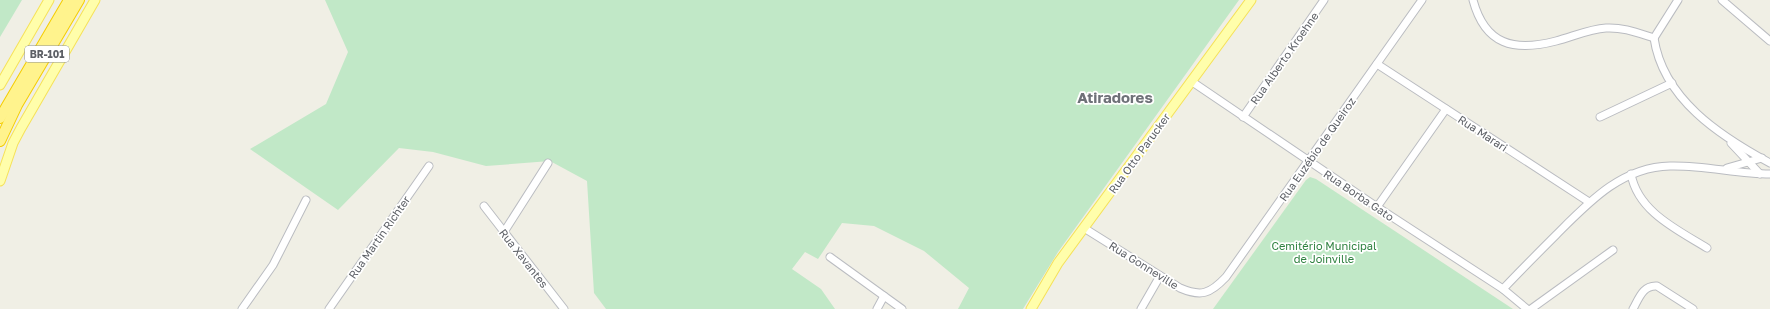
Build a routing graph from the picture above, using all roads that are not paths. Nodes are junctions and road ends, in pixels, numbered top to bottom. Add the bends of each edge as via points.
1 (49, 0) edge
2 (69, 0) edge
3 (79, 0) edge
4 (95, 0) edge
5 (1251, 0) edge
6 (1324, 0) edge
7 (1422, 0) edge
8 (1472, 0) edge
9 (1678, 0) edge
10 (1722, 0) edge
11 (1654, 38) junction
12 (1770, 41) edge
13 (35, 57) junction
14 (1377, 64) junction
15 (1191, 81) junction
16 (1672, 83) junction
17 (0, 85) edge
18 (0, 107) edge
19 (1446, 109) junction
20 (1243, 117) junction
21 (1600, 117) dead end
22 (0, 118) edge
23 (0, 140) edge
24 (1728, 140) junction
25 (1308, 161) junction
26 (1766, 161) edge
27 (1747, 162) junction
28 (548, 163) dead end
29 (429, 166) dead end
30 (1724, 169) junction
31 (1631, 174) junction
32 (1760, 174) junction
33 (1770, 174) edge
34 (0, 181) edge
35 (306, 200) dead end
36 (1589, 202) junction
37 (484, 206) dead end
38 (1377, 208) junction
39 (1084, 228) junction
40 (504, 232) junction
41 (1707, 248) dead end
42 (1613, 250) dead end
43 (830, 257) dead end
44 (1160, 276) junction
45 (1503, 289) junction
46 (1206, 293) joint
47 (884, 296) junction
48 (242, 309) edge
49 (329, 309) edge
50 (564, 309) edge
51 (877, 309) edge
52 (902, 309) edge
53 (1031, 309) edge
54 (1141, 309) edge
55 (1527, 309) edge
56 (1531, 309) edge
57 (1633, 309) edge
58 (1693, 309) edge

1 - 17 main road
2 - 13 highway, BR-101
3 - 23 highway, BR-101 via 20,100
4 - 34 main road via 13,143
5 - 15 main road, Rua Otto Parucker
6 - 20 street, Rua Alberto Kroehne
7 - 14 street, Rua Euzébio de Queiroz
8 - 11 street via 1484,29 1512,44 1530,46 1605,28 1622,29
9 - 11 street
10 - 12 street
11 - 16 street via 1656,52
13 - 18 highway
13 - 22 highway, BR-101
14 - 19 street, Rua Marari
14 - 25 street, Rua Euzébio de Queiroz
15 - 20 street, Rua Borba Gato
15 - 39 main road, Rua Otto Parucker
16 - 21 street
16 - 24 street via 1701,119
19 - 36 street, Rua Marari
19 - 38 street
20 - 25 street, Rua Borba Gato
24 - 26 street
24 - 27 street
25 - 38 street, Rua Borba Gato
25 - 46 street, Rua Euzébio de Queiroz via 1226,277
26 - 27 street
26 - 32 street via 1765,170
27 - 30 street
27 - 32 street
28 - 40 street
29 - 49 street, Rua Martin Richter
30 - 31 street via 1668,166
30 - 32 street
31 - 36 street
31 - 41 street via 1634,187 1643,202 1662,219
32 - 33 street
35 - 48 street via 273,265
36 - 45 street
37 - 40 street, Rua Xavantes
38 - 45 street, Rua Borba Gato
39 - 44 street, Rua Gonneville
39 - 53 main road, Rua Otto Parucker
40 - 50 street, Rua Xavantes
42 - 56 street
43 - 47 street
44 - 46 street, Rua Gonneville via 1190,292
44 - 54 street
45 - 55 street, Rua Borba Gato
47 - 51 street
47 - 52 street
57 - 58 street via 1642,292 1651,285 1657,286

